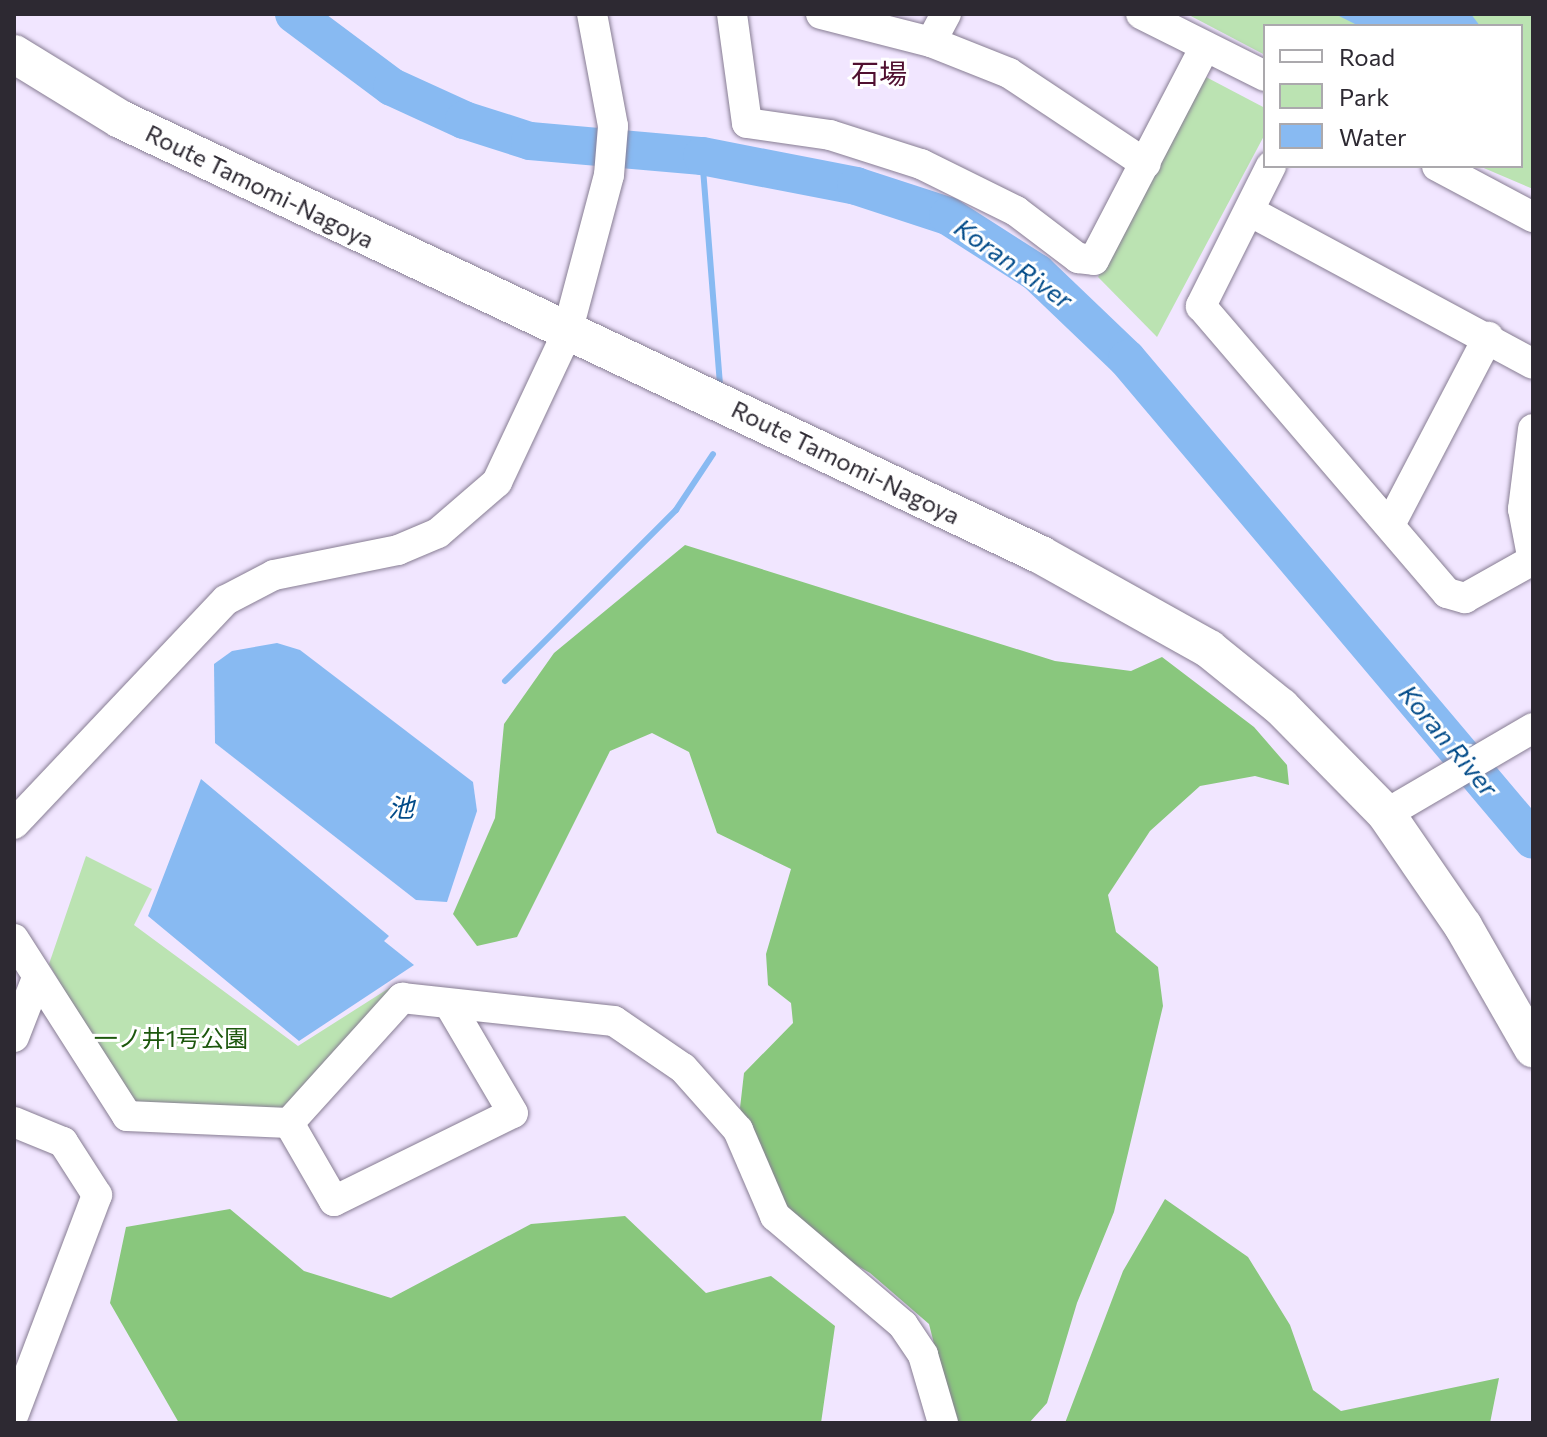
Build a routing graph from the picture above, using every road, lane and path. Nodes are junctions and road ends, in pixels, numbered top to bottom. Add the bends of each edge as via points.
1 (592, 14) edge
2 (732, 14) edge
3 (821, 14) edge
4 (946, 14) edge
5 (1141, 14) edge
6 (931, 42) junction
7 (1205, 47) junction
8 (14, 54) edge
9 (1263, 75) edge
10 (1146, 164) junction
11 (1270, 168) edge
12 (1441, 168) edge
13 (1251, 212) junction
14 (1533, 217) edge
15 (567, 333) junction
16 (1488, 337) junction
17 (1533, 364) edge
18 (1533, 429) edge
19 (1392, 521) junction
20 (1533, 561) edge
21 (1521, 735) edge
22 (1386, 814) junction
23 (14, 824) edge
24 (14, 939) edge
25 (37, 978) junction
26 (449, 1004) junction
27 (14, 1037) edge
28 (1533, 1048) edge
29 (14, 1122) edge
30 (289, 1123) junction
31 (14, 1414) edge
32 (943, 1423) edge

1 - 15 street via 613,126 609,175
2 - 10 street via 747,123 830,135 921,164 1016,211 1078,258 1094,260
3 - 6 street
4 - 6 street
5 - 7 street
6 - 10 street via 1060,101
7 - 9 street
7 - 10 street
8 - 15 main road, Route Tamomi-Nagoya via 120,119
11 - 13 street
12 - 14 street
13 - 16 street
13 - 19 street via 1201,306
15 - 22 main road, Route Tamomi-Nagoya via 1129,600 1209,649 1281,707
15 - 23 street via 519,449 473,510 398,550 274,575 226,600
16 - 17 street
16 - 19 street
18 - 20 street via 1523,509
19 - 20 street via 1456,596 1465,598
21 - 22 street
22 - 28 main road, Route Tamomi-Nagoya via 1463,926
24 - 25 street
25 - 27 street
25 - 30 street via 127,1116
26 - 30 street via 402,998
26 - 30 street via 513,1113 334,1201
26 - 32 street via 614,1021 683,1068 738,1130 775,1216 903,1325 923,1355
29 - 31 street via 63,1142 97,1195

